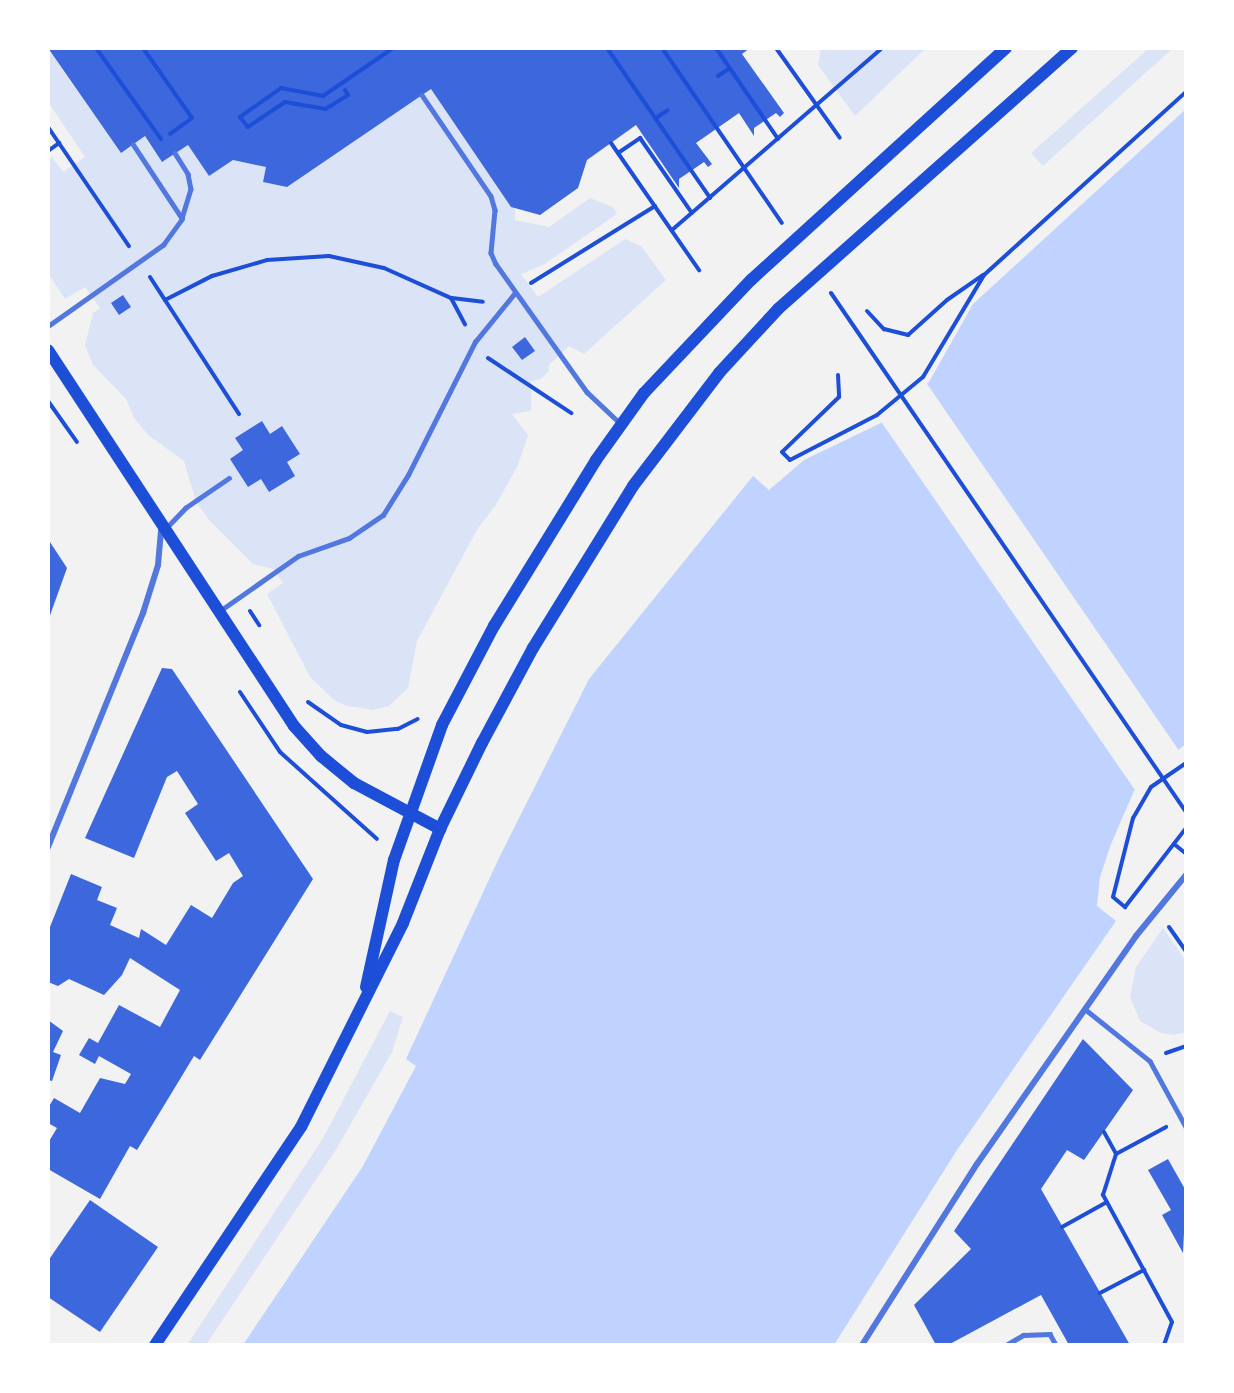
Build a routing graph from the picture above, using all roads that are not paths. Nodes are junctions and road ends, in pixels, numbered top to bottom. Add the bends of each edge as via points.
1 (1006, 48) edge
2 (1072, 48) edge
3 (422, 95) dead end
4 (133, 145) dead end
5 (175, 153) dead end
6 (182, 219) junction
7 (514, 294) junction
8 (48, 326) edge
9 (48, 350) edge
10 (621, 424) junction
11 (229, 478) dead end
12 (162, 529) junction
13 (218, 612) junction
14 (407, 815) junction
15 (440, 829) junction
16 (48, 847) edge
17 (1186, 875) edge
18 (363, 1003) junction
19 (1085, 1008) junction
20 (1186, 1127) edge
21 (155, 1345) edge
22 (862, 1345) edge
23 (1006, 1345) edge
24 (1056, 1345) edge

1 - 10 main road via 751,280 644,393
2 - 15 main road via 778,309 720,373 633,486 581,566 527,658
3 - 7 lane via 491,196 495,210 491,253
4 - 6 lane
5 - 6 lane via 188,174 191,189
6 - 8 lane via 163,246
7 - 10 lane via 587,392
7 - 13 lane via 476,342 408,475 383,514 349,538 298,556
9 - 12 main road
10 - 14 main road via 494,626 454,701
11 - 12 lane
12 - 13 main road
12 - 16 street via 158,565 143,613
13 - 14 main road via 294,726 321,756 354,783
14 - 15 main road
14 - 18 main road
15 - 18 main road via 403,923
17 - 19 street
18 - 21 main road via 301,1127
19 - 20 lane via 1150,1061
19 - 22 street via 977,1164
23 - 24 lane via 1023,1335 1050,1334

